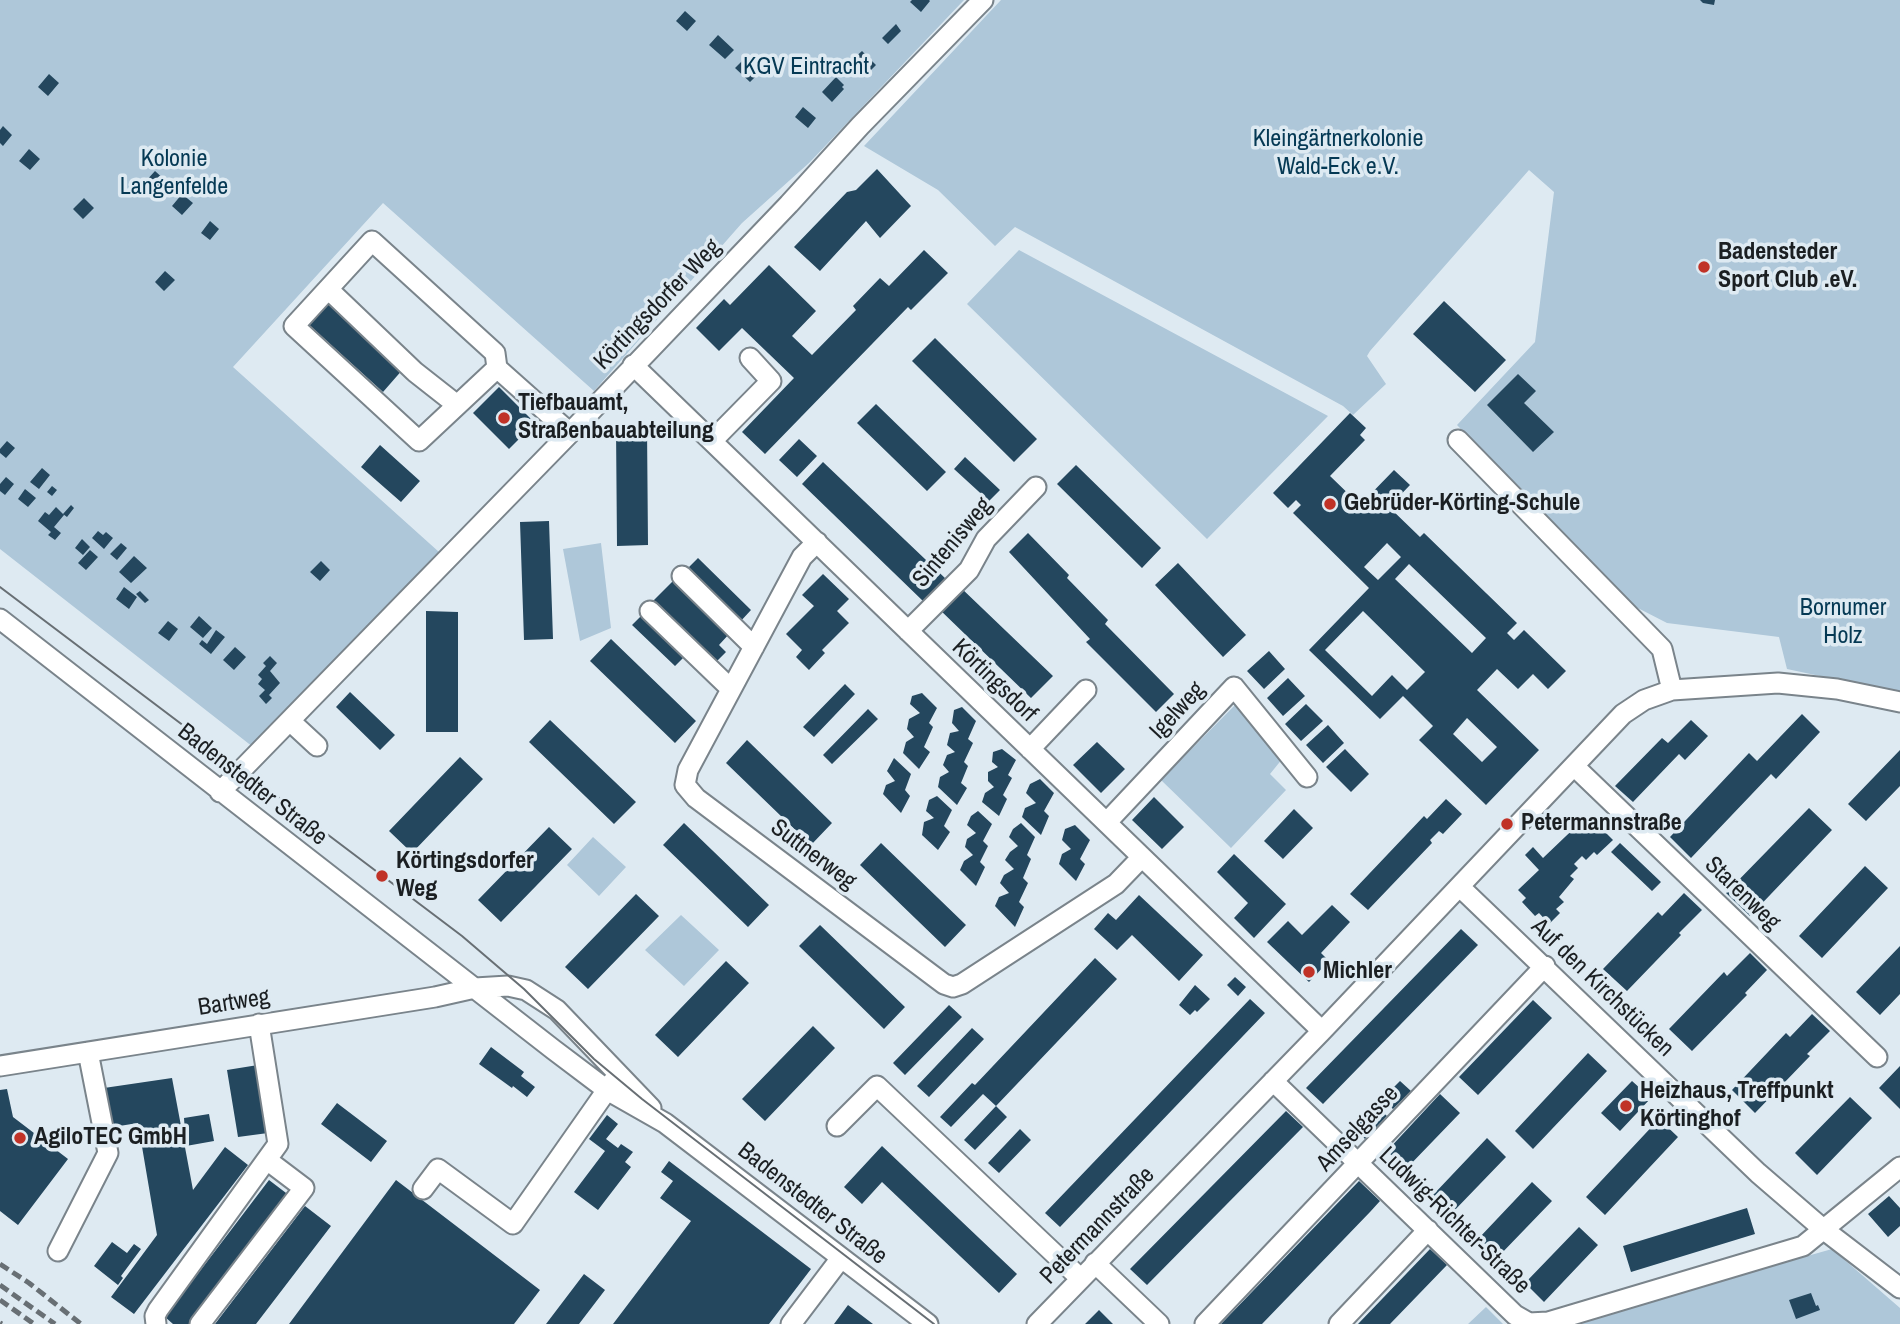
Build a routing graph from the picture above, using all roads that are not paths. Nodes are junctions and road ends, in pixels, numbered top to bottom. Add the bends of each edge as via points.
1 (983, 0) edge
2 (328, 289) junction
3 (750, 358) dead end
4 (633, 365) junction
5 (497, 368) junction
6 (457, 405) junction
7 (570, 433) junction
8 (1458, 440) dead end
9 (712, 441) junction
10 (1036, 487) dead end
11 (817, 542) junction
12 (682, 576) dead end
13 (650, 611) dead end
14 (0, 619) edge
15 (908, 631) junction
16 (754, 646) junction
17 (731, 690) junction
18 (1086, 690) dead end
19 (1672, 690) junction
20 (1900, 702) edge
21 (290, 721) junction
22 (317, 746) dead end
23 (1030, 749) junction
24 (1574, 766) junction
25 (1307, 777) dead end
26 (220, 792) junction
27 (1107, 822) junction
28 (1142, 856) junction
29 (1460, 887) junction
30 (1545, 966) junction
31 (475, 988) junction
32 (259, 1024) junction
33 (1322, 1031) junction
34 (88, 1052) junction
35 (1877, 1057) dead end
36 (0, 1066) edge
37 (1273, 1081) junction
38 (613, 1082) junction
39 (837, 1126) dead end
40 (267, 1160) junction
41 (1359, 1163) junction
42 (1900, 1167) edge
43 (423, 1189) dead end
44 (1823, 1229) junction
45 (1428, 1230) junction
46 (58, 1251) dead end
47 (841, 1258) junction
48 (1096, 1263) junction
49 (1080, 1278) junction
50 (1900, 1288) edge
51 (1539, 1323) edge
52 (156, 1324) edge
53 (200, 1324) edge
54 (791, 1324) edge
55 (928, 1324) edge
56 (1037, 1324) edge
57 (1160, 1324) edge
58 (1205, 1324) edge
59 (1339, 1324) edge

1 - 4 street, Körtingsdorfer Weg
2 - 5 street via 372,241 495,353
2 - 6 street via 415,372
2 - 6 street via 294,326 419,441
3 - 9 street via 771,381
4 - 7 street, Körtingsdorfer Weg
4 - 9 street, Körtingsdorf
5 - 6 street
5 - 7 street
7 - 21 street, Körtingsdorfer Weg
8 - 19 street via 1662,649
9 - 11 street, Körtingsdorf
10 - 15 street, Sintenisweg via 986,539 969,570
11 - 15 street, Körtingsdorf
11 - 16 street, Suttnerweg via 802,557
12 - 16 street
13 - 17 street
14 - 26 street, Badenstedter Straße
15 - 23 street, Körtingsdorf
16 - 17 street, Suttnerweg
17 - 28 street, Suttnerweg via 688,770 685,785 696,798 953,988 1115,884
18 - 23 street
19 - 20 street, Petermannstraße via 1793,683
19 - 24 street, Petermannstraße via 1623,714
21 - 22 street
21 - 26 street, Körtingsdorfer Weg
23 - 27 street, Körtingsdorf
24 - 29 street, Petermannstraße
24 - 35 street, Starenweg
25 - 27 street, Igelweg via 1234,687
26 - 31 street, Badenstedter Straße
27 - 28 street, Körtingsdorf
28 - 33 street, Körtingsdorf
29 - 30 street, Auf den Kirchstücken
29 - 33 street, Petermannstraße
30 - 41 street, Amselgasse
30 - 44 street, Auf den Kirchstücken via 1758,1173
31 - 32 street, Bartweg
31 - 38 street, Badenstedter Straße
31 - 38 street, Badenstedter Straße via 508,986 540,997 557,1010
32 - 34 street, Bartweg
32 - 40 street via 278,1144
33 - 37 street, Petermannstraße
34 - 36 street, Bartweg
34 - 46 street via 108,1153
37 - 41 street, Ludwig-Richter-Straße
37 - 48 street, Petermannstraße
38 - 43 street via 513,1224 438,1169
38 - 47 street, Badenstedter Straße
39 - 49 street via 877,1086
40 - 52 street via 158,1310
40 - 53 street via 304,1188
41 - 45 street, Ludwig-Richter-Straße
41 - 58 street, Amselgasse
42 - 44 street, Ludwig-Richter-Straße
44 - 50 street, Auf den Kirchstücken
44 - 51 street, Ludwig-Richter-Straße via 1803,1246
45 - 51 street, Ludwig-Richter-Straße via 1515,1315
45 - 59 street
47 - 54 street
47 - 55 street, Badenstedter Straße
48 - 49 street, Petermannstraße
48 - 57 street
49 - 56 street, Petermannstraße

